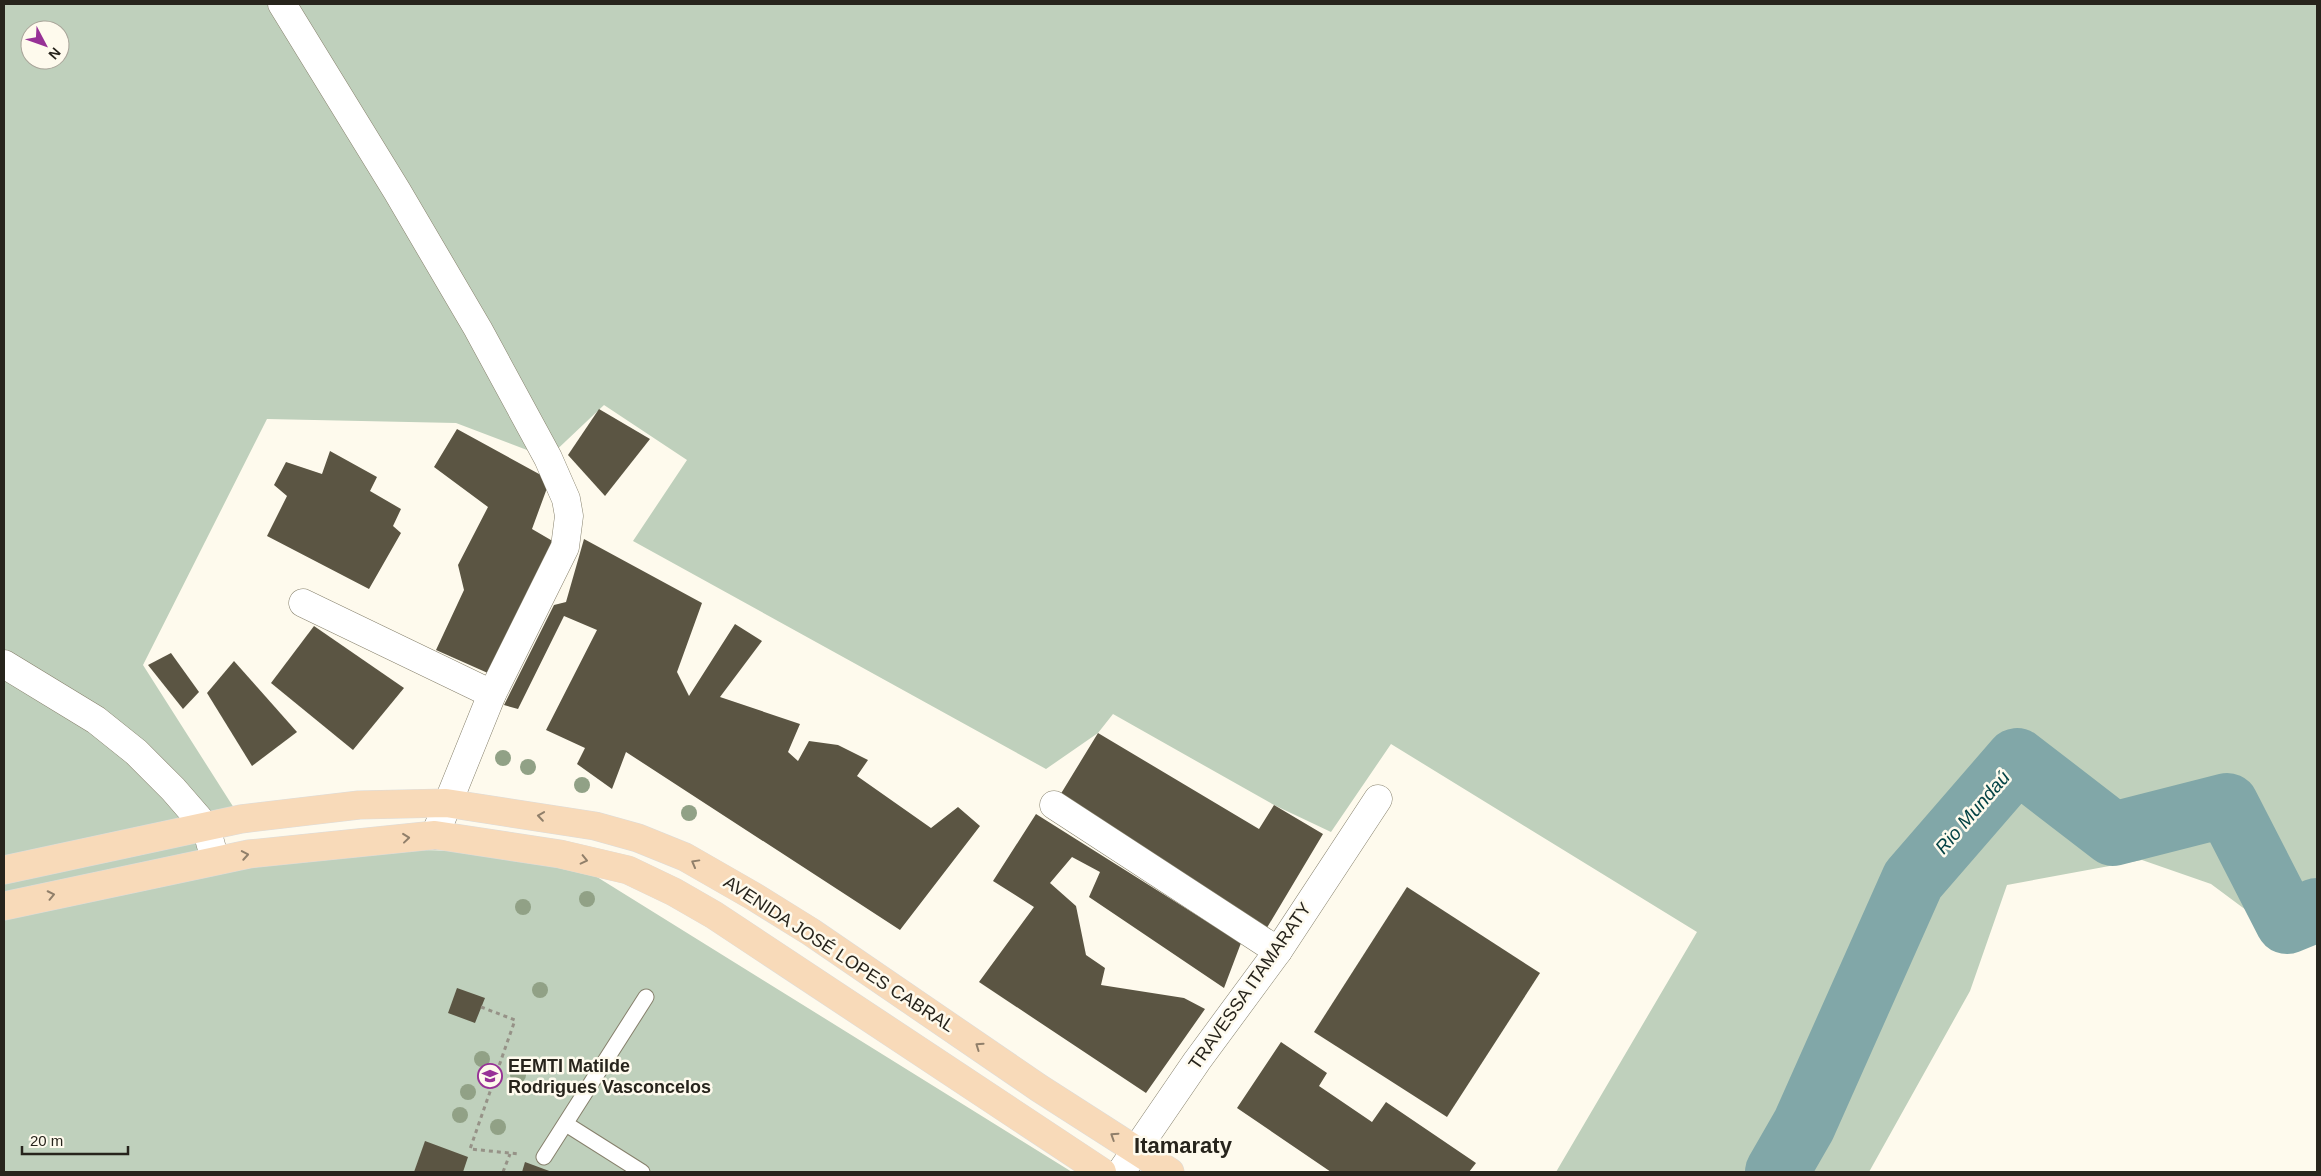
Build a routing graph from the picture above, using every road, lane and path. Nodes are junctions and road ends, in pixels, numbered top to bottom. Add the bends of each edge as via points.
1 (282, 4) edge
2 (303, 604) dead end
3 (4, 664) edge
4 (492, 694) junction
5 (1378, 800) dead end
6 (446, 803) junction
7 (1054, 805) dead end
8 (206, 827) junction
9 (435, 835) junction
10 (215, 860) junction
11 (4, 870) edge
12 (4, 906) edge
13 (1278, 951) junction
14 (646, 997) dead end
15 (481, 1008) dead end
16 (927, 1011) junction
17 (906, 1042) junction
18 (566, 1124) junction
19 (1138, 1151) junction
20 (510, 1154) junction
21 (544, 1157) joint
22 (503, 1172) edge
23 (642, 1172) edge
24 (1102, 1172) edge
25 (1121, 1172) edge
26 (1170, 1172) edge

1 - 4 street via 478,329 548,458 566,498 569,516 565,547
2 - 4 street
3 - 8 street via 110,731 174,788
4 - 6 street
5 - 13 street, TRAVESSA ITAMARATY
6 - 8 main road, AVENIDA JOSÉ LOPES CABRAL via 358,805 241,819
6 - 9 street
16 -> 6 main road, AVENIDA JOSÉ LOPES CABRAL via 811,932 685,858 638,838 595,826
7 - 13 street
8 - 10 street
8 - 11 main road, AVENIDA JOSÉ LOPES CABRAL
10 -> 9 main road, AVENIDA JOSÉ LOPES CABRAL
9 -> 17 main road, AVENIDA JOSÉ LOPES CABRAL via 560,854 628,870 714,915
12 -> 10 main road, AVENIDA JOSÉ LOPES CABRAL
13 - 19 street, TRAVESSA ITAMARATY via 1197,1061
14 - 18 lane
15 - 20 path via 515,1020 470,1149
16 - 17 main road
19 -> 16 main road, AVENIDA JOSÉ LOPES CABRAL
17 - 24 main road, AVENIDA JOSÉ LOPES CABRAL
18 - 21 lane
18 - 23 lane
19 - 25 street, TRAVESSA ITAMARATY
19 - 26 main road, AVENIDA JOSÉ LOPES CABRAL
20 - 21 path
20 - 22 path

